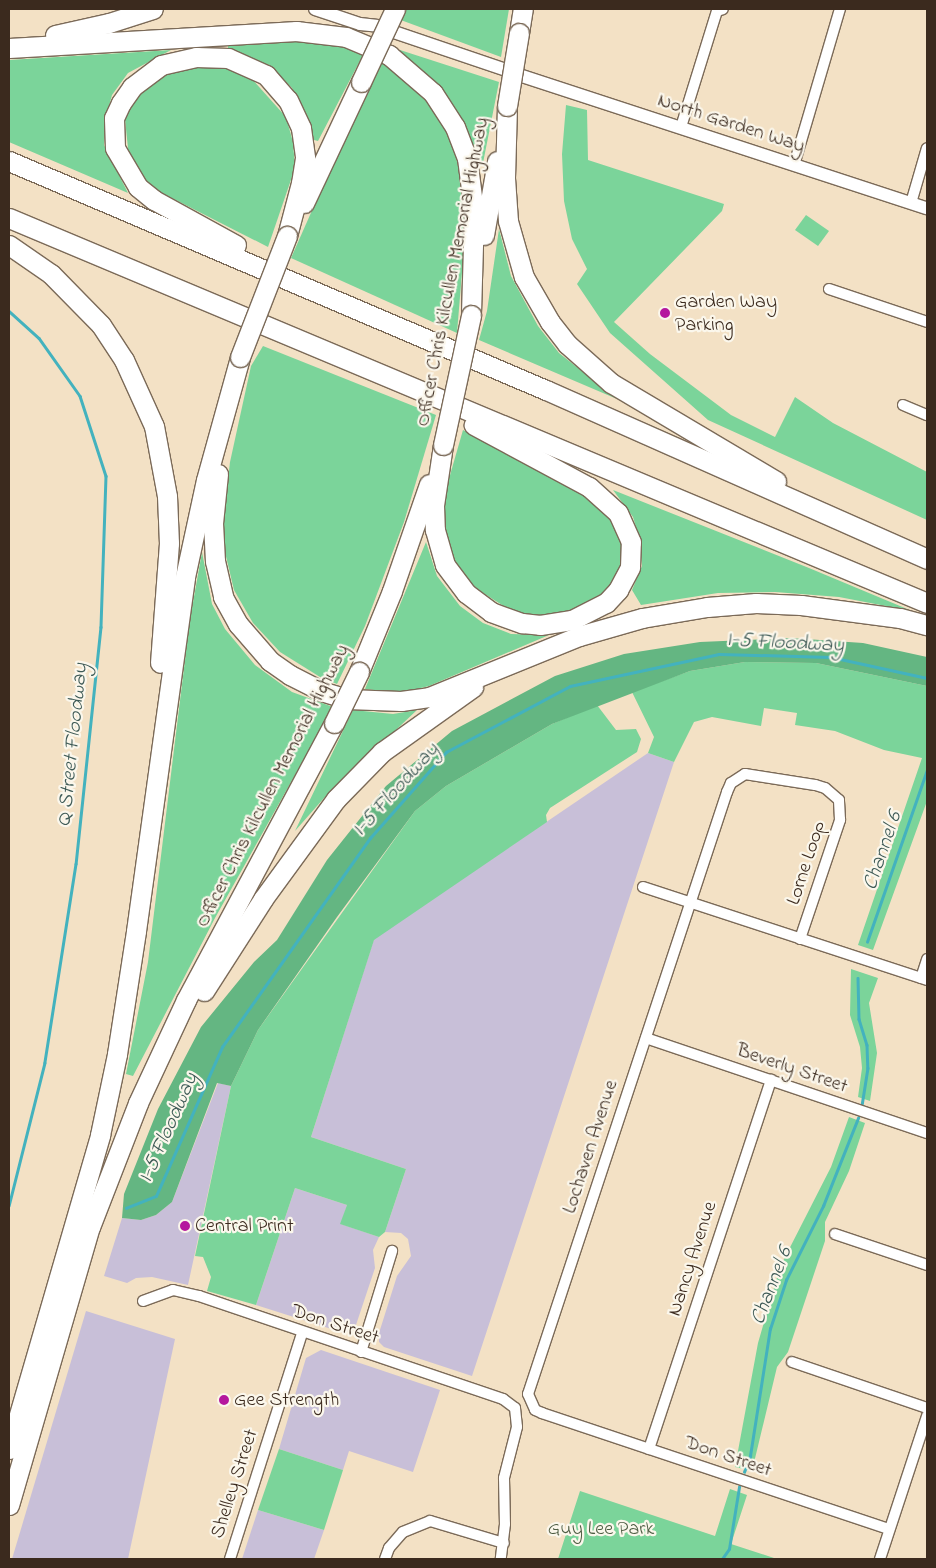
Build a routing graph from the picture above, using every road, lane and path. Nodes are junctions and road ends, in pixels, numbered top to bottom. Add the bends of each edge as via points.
1 (153, 9) edge
2 (315, 9) edge
3 (339, 9) edge
4 (395, 9) edge
5 (523, 9) edge
6 (717, 9) edge
7 (840, 9) edge
8 (391, 31) dead end
9 (9, 42) edge
10 (9, 48) edge
11 (502, 69) dead end
12 (522, 76) dead end
13 (507, 106) junction
14 (681, 127) junction
15 (927, 148) edge
16 (9, 162) edge
17 (794, 165) junction
18 (911, 203) junction
19 (927, 208) edge
20 (9, 218) edge
21 (287, 236) junction
22 (9, 246) edge
23 (829, 289) dead end
24 (322, 293) junction
25 (471, 315) junction
26 (927, 322) edge
27 (240, 358) junction
28 (371, 371) junction
29 (903, 405) dead end
30 (927, 414) edge
31 (443, 445) junction
32 (862, 531) junction
33 (927, 559) edge
34 (927, 603) edge
35 (927, 625) edge
36 (496, 671) junction
37 (150, 811) junction
38 (643, 887) dead end
39 (689, 902) junction
40 (800, 939) junction
41 (927, 959) edge
42 (924, 979) edge
43 (646, 1038) junction
44 (771, 1080) junction
45 (138, 1103) junction
46 (927, 1133) edge
47 (835, 1234) dead end
48 (392, 1252) dead end
49 (927, 1265) edge
50 (143, 1301) dead end
51 (302, 1333) junction
52 (361, 1352) junction
53 (792, 1362) dead end
54 (530, 1403) joint
55 (927, 1408) edge
56 (927, 1416) edge
57 (9, 1449) edge
58 (649, 1449) junction
59 (9, 1505) edge
60 (889, 1529) junction
61 (504, 1543) junction
62 (230, 1559) edge
63 (385, 1559) edge
64 (501, 1559) edge
65 (880, 1559) edge

1 - 9 highway via 80,30
2 - 3 street via 360,24 378,26
4 - 21 highway, bridge
5 - 13 highway, Officer Chris Kilcullen Memorial Highway, bridge
6 - 14 street
7 - 17 street
8 - 11 street
10 - 25 highway via 296,30 346,37 389,55 433,93 455,127 466,158 474,212
12 - 14 street, North Garden Way
13 - 25 highway, Officer Chris Kilcullen Memorial Highway
13 - 32 highway via 505,178 514,250 536,302 567,344 610,383 641,403
14 - 17 street, North Garden Way
15 - 18 street
16 - 24 highway
17 - 18 street, North Garden Way
18 - 19 street, North Garden Way
20 - 28 highway
21 - 24 highway via 301,183 305,143 297,116 266,75 228,58 196,57 161,66 132,88 114,118 112,136 125,170 138,187 154,200
21 - 27 highway, bridge
22 - 37 highway via 51,274 101,325 140,389 156,434 167,496 169,543
23 - 26 street
24 - 32 highway
25 - 31 highway, Officer Chris Kilcullen Memorial Highway, bridge
27 - 36 highway via 217,477 213,523 215,561 223,597 249,638 270,661 290,675 321,691 361,701 429,697
27 - 37 highway via 206,480 185,576
28 - 31 highway via 589,487 603,498 618,513 631,542 630,567 618,590 590,614 540,625 522,623 491,612 466,593 445,564 435,530 434,505
28 - 34 highway
29 - 30 street
31 - 45 highway, Officer Chris Kilcullen Memorial Highway, bridge via 395,584 359,672 186,1000
32 - 33 highway
35 - 36 highway via 900,618 801,605 756,603 707,607 609,627
36 - 45 highway via 382,752 336,799 263,899
37 - 57 highway via 130,970 100,1136
38 - 39 street
39 - 40 street
39 - 40 street, Lorne Loop via 731,783 738,777 754,774 825,788 839,800 840,820
39 - 43 street, Lochaven Avenue
40 - 42 street
41 - 42 street
43 - 44 street, Beverly Street
43 - 54 street, Lochaven Avenue via 530,1385
44 - 46 street, Beverly Street
44 - 58 street, Nancy Avenue
45 - 59 highway, Officer Chris Kilcullen Memorial Highway via 90,1227
47 - 49 street
48 - 52 street
50 - 51 street, Don Street via 180,1291
51 - 52 street, Don Street
51 - 62 street, Shelley Street
52 - 61 street, Don Street via 503,1399 515,1408 517,1427 504,1478
53 - 55 street
54 - 58 street, Don Street via 542,1413
56 - 60 street
58 - 60 street, Don Street
60 - 65 street
61 - 63 street via 430,1521 403,1532 389,1548
61 - 64 street

